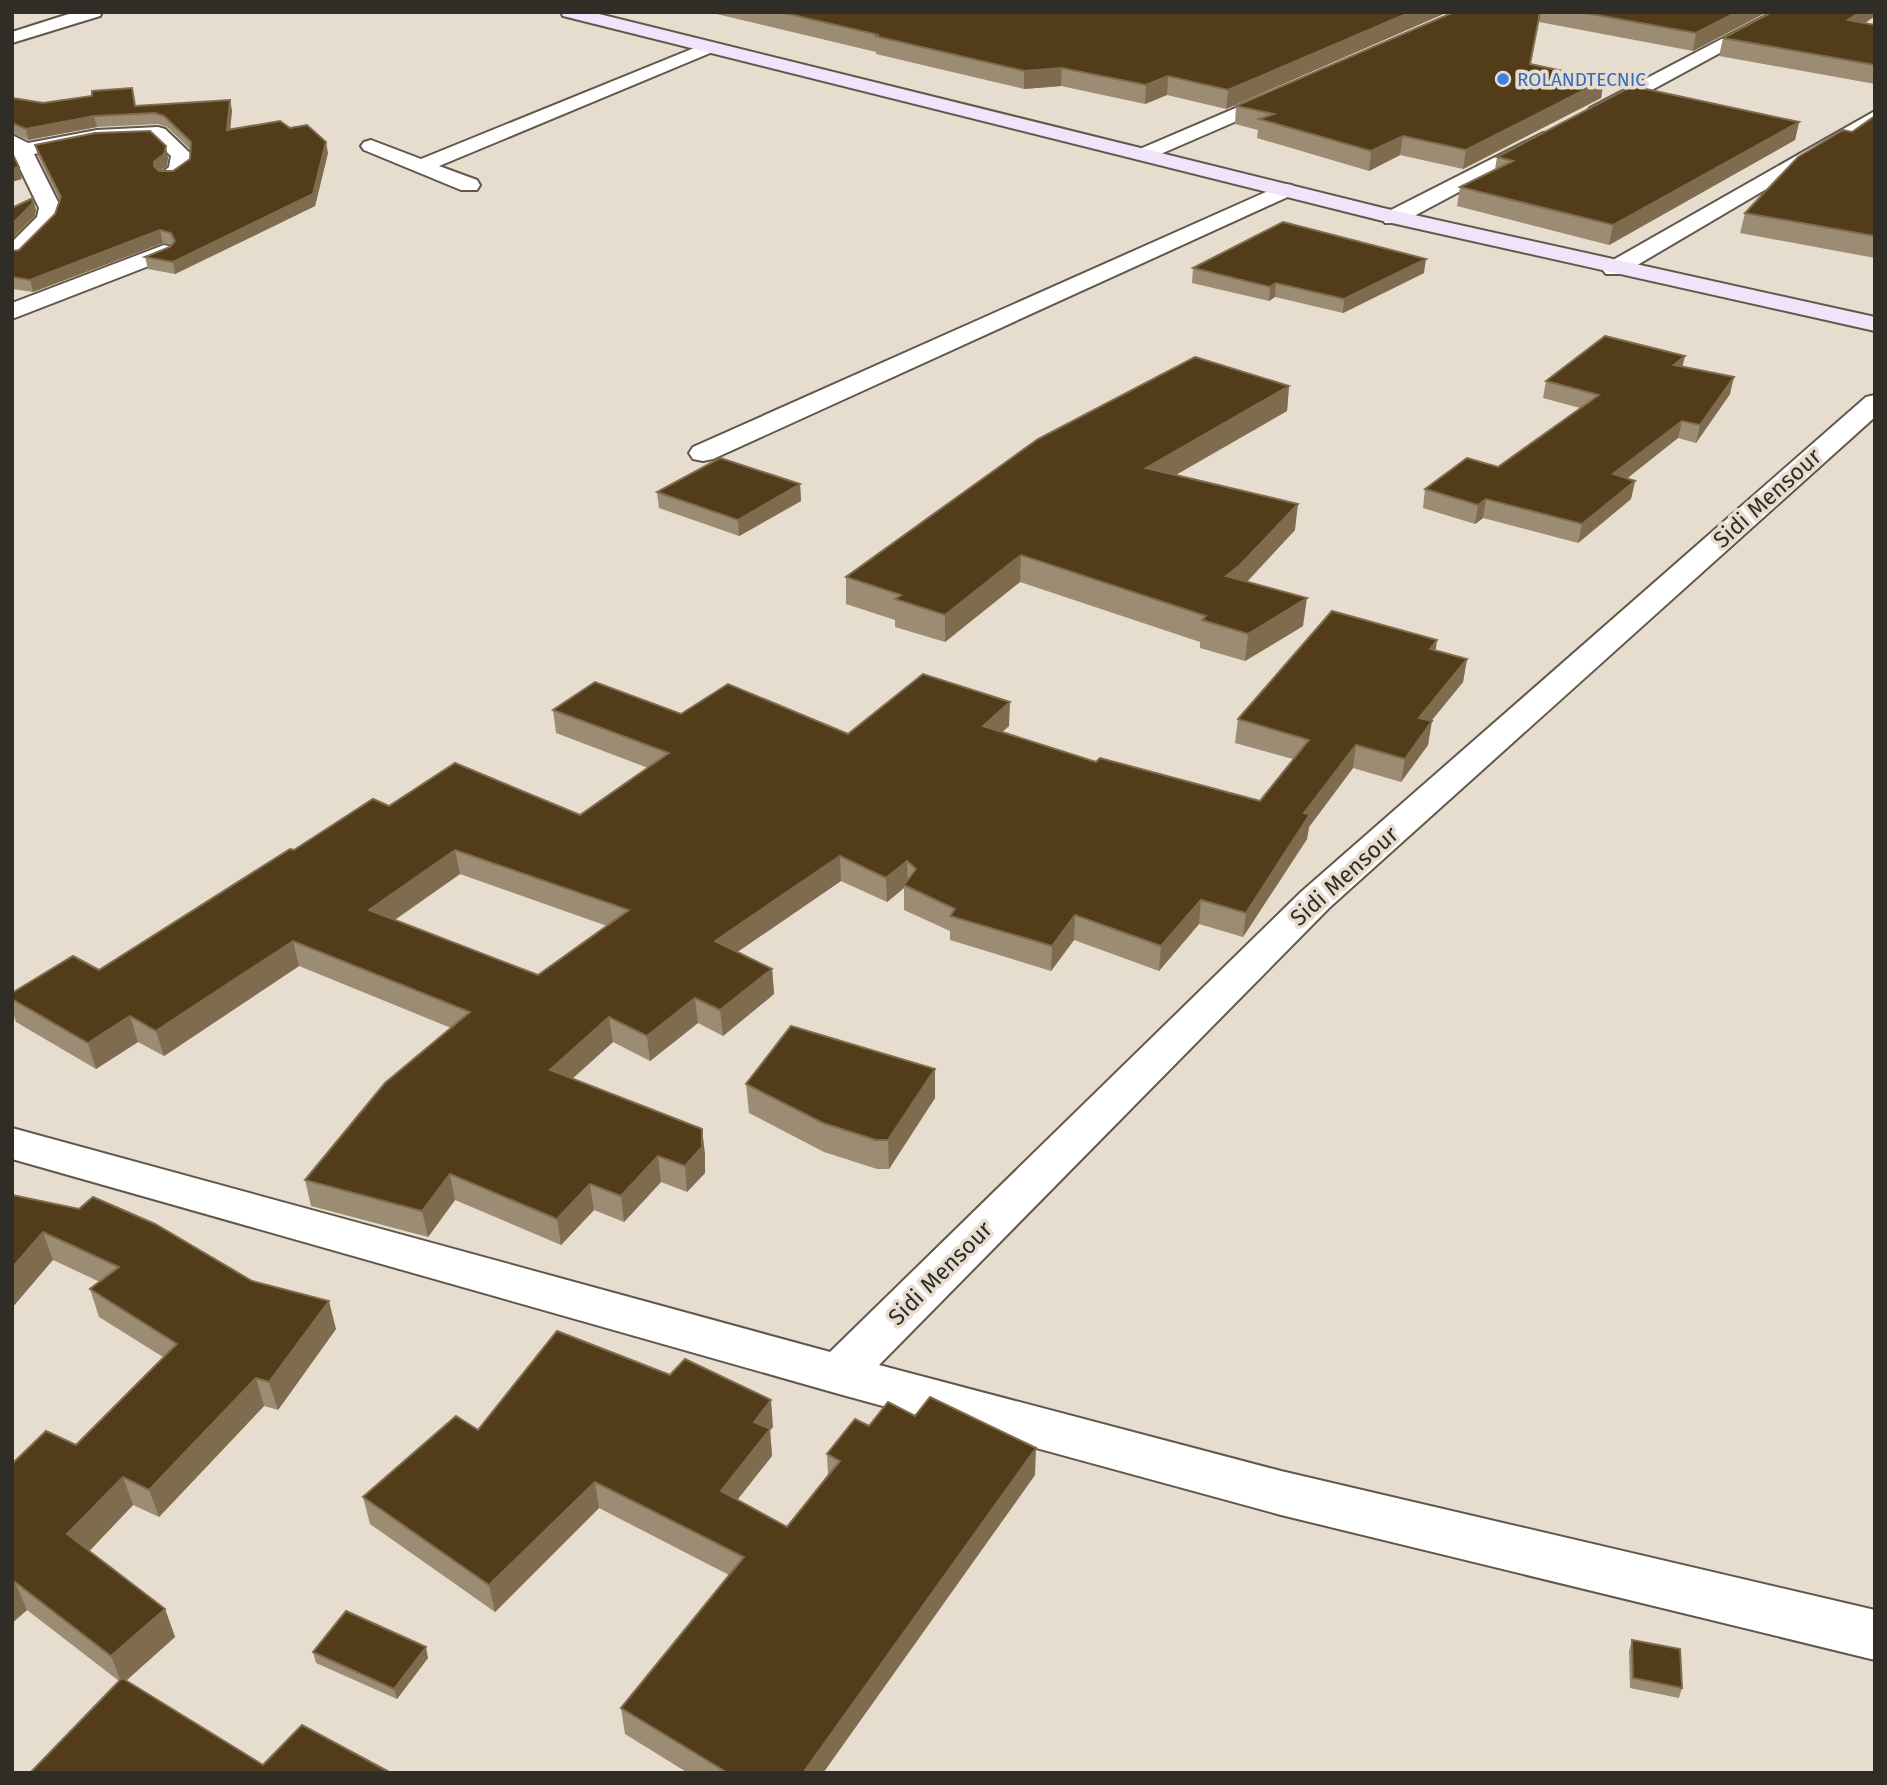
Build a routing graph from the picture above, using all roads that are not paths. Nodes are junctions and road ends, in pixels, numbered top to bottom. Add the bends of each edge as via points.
1 (94, 12) edge
2 (569, 12) edge
3 (1787, 12) edge
4 (12, 38) edge
5 (709, 47) junction
6 (1306, 83) edge
7 (1875, 117) edge
8 (17, 146) edge
9 (371, 146) dead end
10 (1142, 155) junction
11 (421, 166) junction
12 (169, 176) edge
13 (469, 185) dead end
14 (1284, 190) junction
15 (1393, 218) junction
16 (164, 252) edge
17 (12, 255) edge
18 (1614, 269) junction
19 (12, 312) edge
20 (1875, 324) edge
21 (1875, 403) edge
22 (703, 453) dead end
23 (12, 1143) edge
24 (839, 1374) junction
25 (1875, 1635) edge

1 - 4 street
2 - 5 main road
3 - 15 street
5 - 10 main road
5 - 11 street
6 - 10 street
7 - 18 street
8 - 12 street via 158,133 181,155 179,170
8 - 17 street via 50,208 48,219
9 - 11 street
10 - 14 main road
11 - 13 street
14 - 15 main road
14 - 22 street
15 - 18 main road
16 - 19 street
18 - 20 main road
21 - 24 street, Sidi Mensour via 1315,900
23 - 24 street
24 - 25 street via 1294,1496

